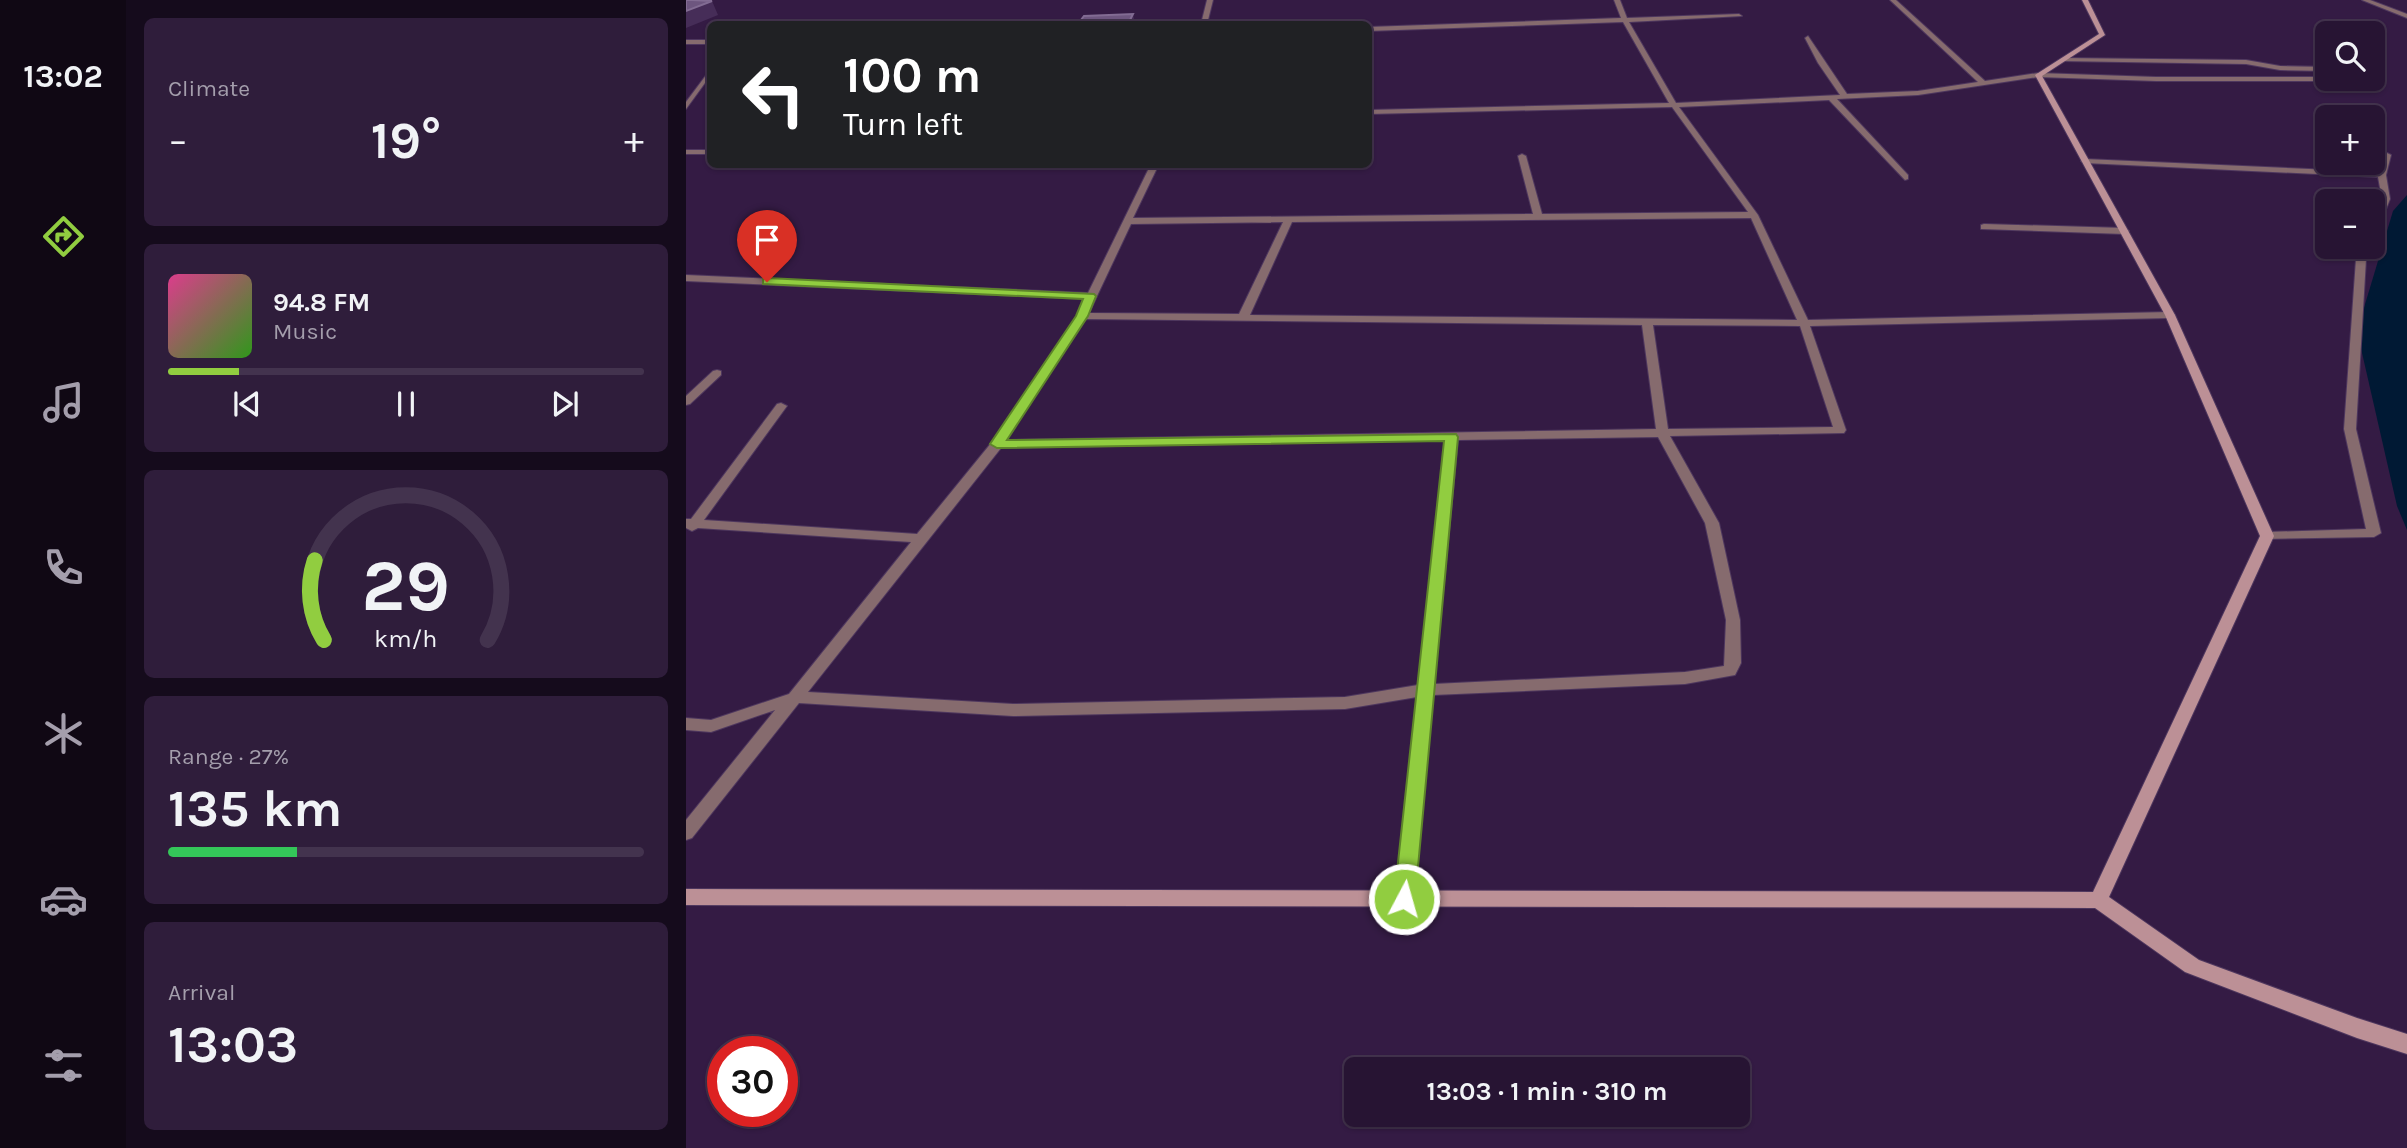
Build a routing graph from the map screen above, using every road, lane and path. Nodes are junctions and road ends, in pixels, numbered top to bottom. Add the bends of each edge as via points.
1 (1210, 0) edge
2 (1616, 0) edge
3 (1894, 0) edge
4 (2085, 0) edge
5 (2365, 0) edge
6 (1739, 16) dead end
7 (2407, 16) edge
8 (1625, 20) junction
9 (1205, 21) edge
10 (1372, 29) edge
11 (1808, 38) dead end
12 (686, 42) edge
13 (707, 42) edge
14 (2063, 60) junction
15 (2315, 69) edge
16 (2038, 75) junction
17 (707, 76) edge
18 (2315, 79) edge
19 (1984, 84) junction
20 (699, 88) junction
21 (707, 88) edge
22 (1845, 97) junction
23 (1832, 98) junction
24 (1674, 104) junction
25 (686, 107) edge
26 (1372, 112) edge
27 (686, 152) edge
28 (707, 152) edge
29 (2387, 155) dead end
30 (1522, 156) dead end
31 (2085, 160) junction
32 (2385, 163) edge
33 (1153, 168) edge
34 (2315, 172) edge
35 (2382, 175) edge
36 (1905, 177) dead end
37 (2384, 189) edge
38 (1754, 215) junction
39 (1538, 217) junction
40 (1289, 219) junction
41 (1130, 221) junction
42 (1984, 227) dead end
43 (2124, 231) junction
44 (2361, 259) edge
45 (686, 278) edge
46 (1090, 296) junction
47 (2170, 315) junction
48 (1082, 316) junction
49 (1243, 318) junction
50 (1647, 322) junction
51 (1804, 323) junction
52 (717, 373) dead end
53 (686, 402) edge
54 (781, 406) dead end
55 (1663, 434) junction
56 (1452, 437) junction
57 (997, 444) junction
58 (691, 524) edge
59 (2267, 536) junction
60 (923, 539) junction
61 (1426, 690) junction
62 (796, 697) junction
63 (686, 724) edge
64 (686, 833) edge
65 (686, 897) edge
66 (1404, 899) junction
67 (2098, 900) junction
68 (2407, 1044) edge

1 - 9 street
2 - 8 street
3 - 19 street
4 - 14 street via 2102,35
5 - 7 street
6 - 8 street
8 - 10 street
8 - 24 street
11 - 22 street
12 - 13 street
14 - 15 street via 2246,62
14 - 16 street
16 - 18 street
16 - 19 street
16 - 31 street
17 - 20 street
19 - 22 street
20 - 21 street
20 - 25 street
22 - 23 street
23 - 24 street
23 - 36 street
24 - 26 street
24 - 38 street
27 - 28 street
29 - 32 street
30 - 39 street
31 - 34 street
31 - 43 street
33 - 41 street
35 - 37 street
38 - 39 street
38 - 51 street
39 - 40 street
40 - 41 street
40 - 49 street
41 - 46 street
42 - 43 street
43 - 47 street
44 - 59 street via 2350,429 2374,533
45 - 46 street
46 - 48 street
47 - 51 street
47 - 59 street
48 - 49 street
48 - 57 street
49 - 50 street
50 - 51 street
50 - 55 street
51 - 55 street via 1840,430
52 - 53 street
54 - 58 street
55 - 56 street
55 - 61 street via 1712,523 1733,620 1730,671 1671,679
56 - 57 street
56 - 61 street
57 - 60 street
58 - 60 street
59 - 67 street
60 - 62 street
61 - 62 street via 1345,703 1013,710
61 - 66 street
62 - 63 street via 711,726
62 - 64 street
65 - 66 street
66 - 67 street
67 - 68 street via 2192,967

